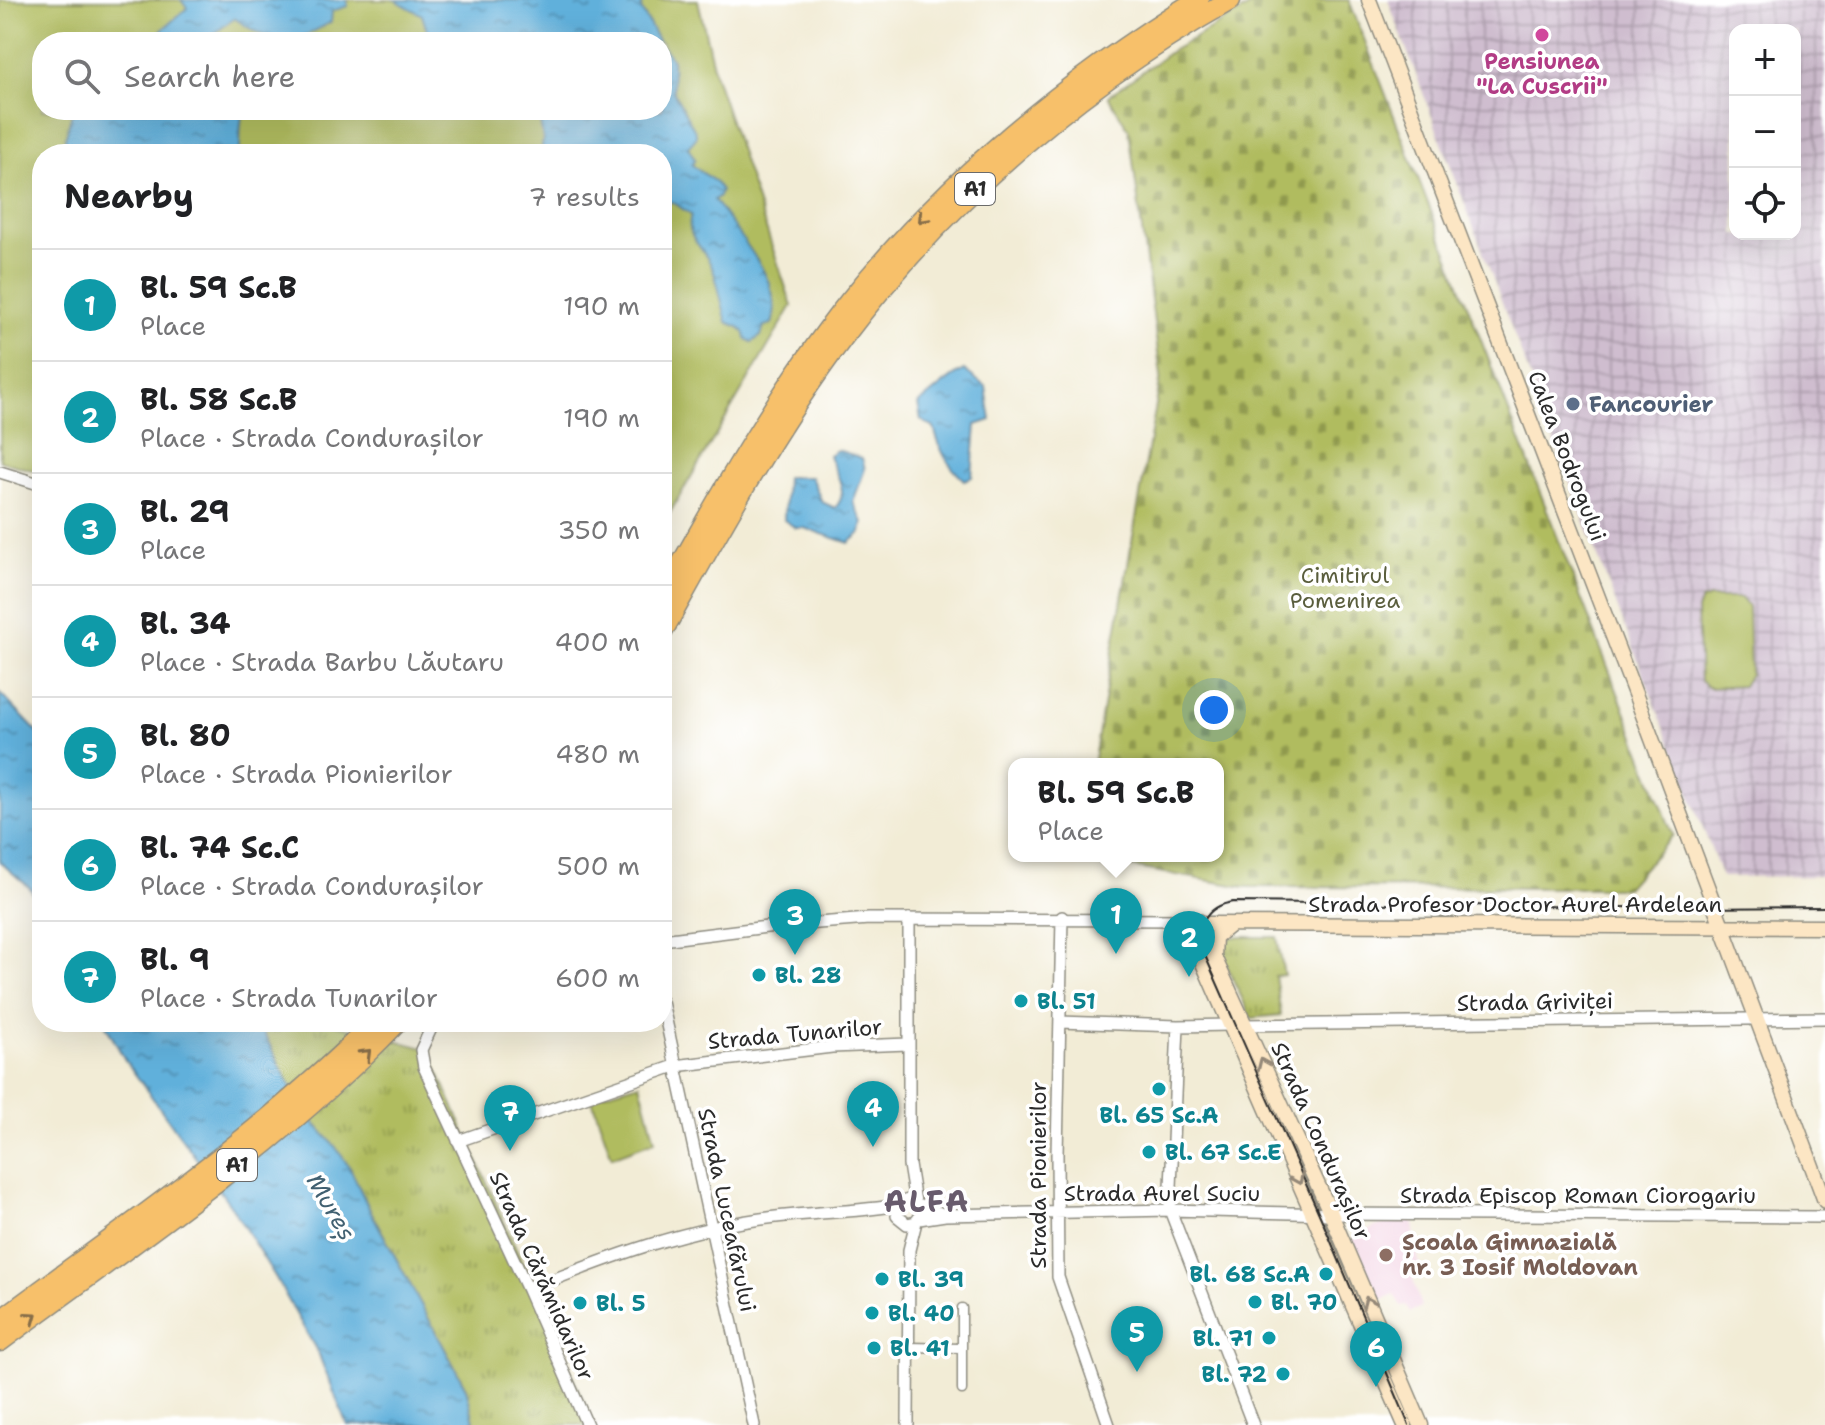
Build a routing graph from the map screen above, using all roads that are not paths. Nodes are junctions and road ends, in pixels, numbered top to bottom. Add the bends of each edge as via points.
1 (1198, 0) edge
2 (1230, 0) edge
3 (1369, 0) edge
4 (769, 432) junction
5 (0, 472) edge
6 (32, 482) edge
7 (738, 482) junction
8 (672, 584) edge
9 (672, 612) edge
10 (1062, 917) junction
11 (909, 919) junction
12 (1189, 919) junction
13 (1205, 924) junction
14 (1231, 924) junction
15 (1722, 927) junction
16 (1825, 927) edge
17 (672, 939) edge
18 (1196, 939) junction
19 (1825, 1018) edge
20 (1757, 1019) junction
21 (1060, 1022) junction
22 (1238, 1025) junction
23 (1178, 1026) junction
24 (365, 1032) edge
25 (387, 1032) edge
26 (428, 1032) edge
27 (668, 1032) edge
28 (908, 1044) junction
29 (675, 1066) junction
30 (458, 1141) junction
31 (1825, 1201) edge
32 (1170, 1210) junction
33 (909, 1212) junction
34 (1058, 1213) junction
35 (1314, 1213) junction
36 (1331, 1214) junction
37 (1825, 1217) edge
38 (709, 1229) junction
39 (59, 1287) junction
40 (528, 1290) junction
41 (962, 1308) dead end
42 (0, 1321) edge
43 (0, 1341) edge
44 (908, 1347) junction
45 (961, 1348) junction
46 (962, 1390) dead end
47 (587, 1425) edge
48 (754, 1425) edge
49 (908, 1425) edge
50 (1109, 1425) edge
51 (1253, 1425) edge
52 (1405, 1425) edge
53 (1421, 1425) edge

1 -> 4 highway, A1 via 1088,72 961,179 850,302 811,354
2 - 4 highway, A1 via 1097,86 963,200 903,263
3 - 15 main road, Calea Bodrogului
4 - 7 highway, A1
5 - 6 street
7 - 8 highway, A1
7 - 9 highway, A1
10 - 11 street, Strada Profesor Doctor Aurel Ardelean
10 - 12 street, Strada Profesor Doctor Aurel Ardelean
10 - 21 street, Strada Pionierilor
11 - 17 street, Strada Profesor Doctor Aurel Ardelean via 838,920
11 - 28 street
12 - 13 street, Strada Profesor Doctor Aurel Ardelean
12 - 18 street, Strada Condurașilor
13 - 14 main road, Strada Profesor Doctor Aurel Ardelean
13 - 18 main road
14 - 15 main road, Strada Profesor Doctor Aurel Ardelean
14 - 22 main road, Strada Condurașilor via 1216,935 1213,953
15 - 16 main road, Strada Profesor Doctor Aurel Ardelean
15 - 20 main road, Calea Bodrogului
18 - 22 main road, Strada Condurașilor
19 - 20 street, Strada Griviței
20 - 22 street, Strada Griviței
20 - 31 main road, Calea Bodrogului
21 - 23 street, Strada Griviței
21 - 34 street, Strada Pionierilor
22 - 23 street, Strada Griviței
22 -> 35 main road, Strada Condurașilor
36 -> 22 main road, Strada Condurașilor
23 - 32 street
24 - 39 highway, A1 via 256,1131
39 -> 25 highway, A1 via 238,1165 306,1110
26 - 30 street, Strada Cărămidarilor via 421,1056
27 - 29 street, Strada Luceafărului
28 - 29 street, Strada Tunarilor via 832,1047
28 - 33 street
29 - 30 street, Strada Tunarilor
29 - 38 street, Strada Luceafărului
30 - 40 street, Strada Cărămidarilor
32 - 34 street, Strada Aurel Suciu
32 - 35 street, Strada Aurel Suciu
32 - 51 street
33 - 34 street, Strada Aurel Suciu
33 - 38 street, Strada Aurel Suciu via 775,1217
33 - 44 street
34 - 50 street, Strada Pionierilor via 1059,1286
35 - 36 street, Strada Aurel Suciu
35 - 52 main road, Strada Condurașilor
36 - 37 street, Strada Episcop Roman Ciorogariu
53 -> 36 main road, Strada Condurașilor
38 - 40 street, Strada Aurel Suciu via 627,1251
38 - 48 street, Strada Luceafărului
39 - 42 highway, A1
43 -> 39 highway, A1
40 - 47 street, Strada Cărămidarilor
41 - 45 street
44 - 45 street
44 - 49 street
45 - 46 street

